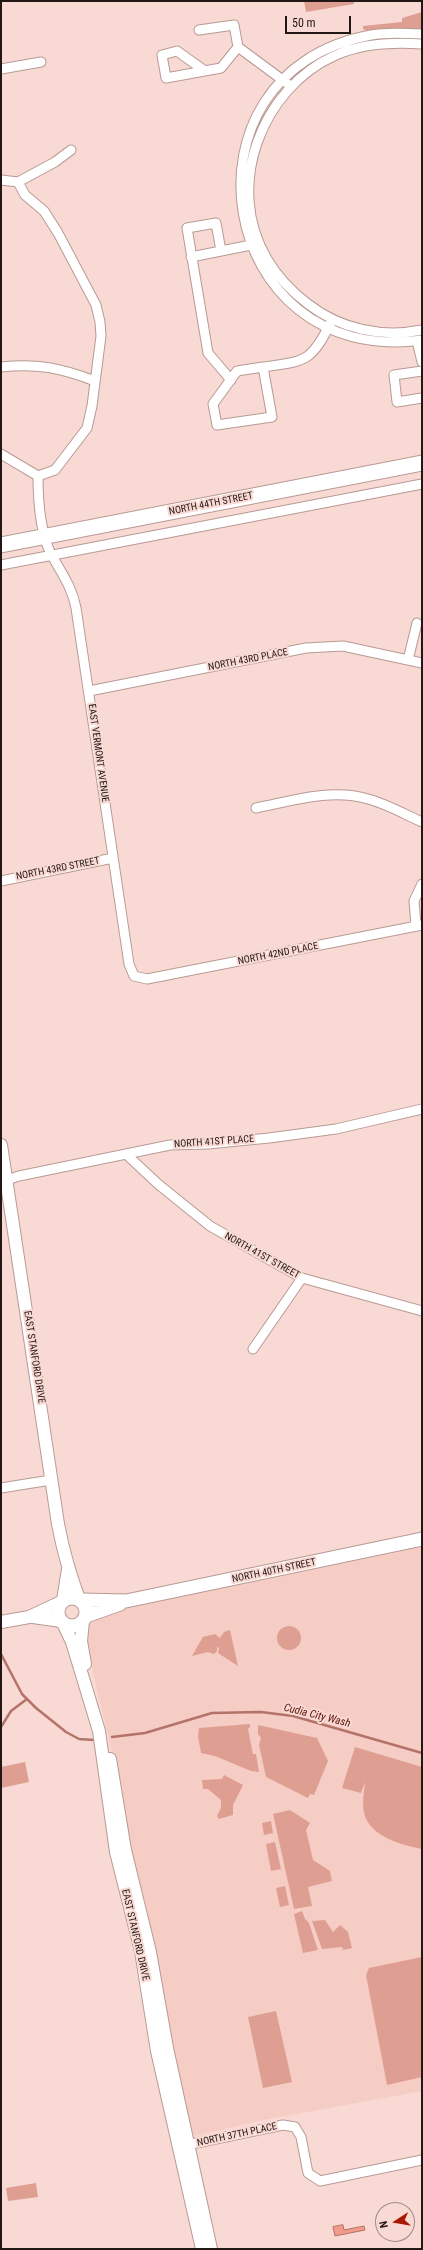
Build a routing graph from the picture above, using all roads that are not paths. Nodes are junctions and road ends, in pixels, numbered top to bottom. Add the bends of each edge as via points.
1 (199, 30) dead end
2 (422, 34) edge
3 (422, 44) edge
4 (238, 47) junction
5 (41, 62) dead end
6 (1, 69) edge
7 (205, 71) junction
8 (287, 84) junction
9 (71, 150) dead end
10 (1, 180) edge
11 (18, 182) junction
12 (255, 243) junction
13 (221, 251) junction
14 (191, 257) junction
15 (330, 324) junction
16 (422, 330) edge
17 (420, 341) edge
18 (422, 362) edge
19 (1, 367) edge
20 (263, 367) junction
21 (422, 370) edge
22 (230, 380) junction
23 (95, 381) junction
24 (422, 398) edge
25 (1, 454) edge
26 (422, 463) edge
27 (38, 476) junction
28 (422, 484) edge
29 (46, 536) junction
30 (1, 544) edge
31 (53, 556) junction
32 (1, 565) edge
33 (417, 623) dead end
34 (408, 660) junction
35 (422, 663) edge
36 (89, 692) junction
37 (256, 808) dead end
38 (422, 822) edge
39 (113, 858) junction
40 (2, 880) edge
41 (422, 884) edge
42 (419, 925) edge
43 (134, 976) joint
44 (422, 1109) edge
45 (1, 1145) edge
46 (126, 1155) junction
47 (4, 1181) edge
48 (302, 1278) junction
49 (422, 1311) edge
50 (253, 1349) dead end
51 (51, 1480) junction
52 (1, 1488) edge
53 (422, 1539) edge
54 (68, 1569) junction
55 (80, 1600) junction
56 (62, 1601) junction
57 (126, 1601) junction
58 (29, 1617) junction
59 (85, 1619) junction
60 (1, 1622) edge
61 (62, 1622) junction
62 (184, 2146) junction
63 (422, 2160) edge
64 (202, 2249) edge
65 (212, 2249) edge

1 - 4 street via 234,25
2 - 8 street via 379,34 343,42 315,55
3 - 8 street via 380,44 346,51 322,62
4 - 7 street via 221,68
4 - 8 street
5 - 6 street
7 - 7 street via 177,51 162,55 166,78
8 - 12 street via 258,115 242,160 242,208
9 - 11 street via 55,162
10 - 11 street
11 - 23 street via 25,195 44,211 58,233 96,305 100,336
12 - 13 street
12 - 15 street via 259,262 278,290 302,312
13 - 14 street
13 - 14 street via 216,223 187,228
14 - 22 street via 208,353
15 - 16 street via 382,332
15 - 17 street via 346,334 376,342
15 - 20 street via 313,351 301,361
17 - 18 street
19 - 23 street via 38,365
20 - 22 street via 237,371
20 - 22 street via 272,417 216,425 213,404
21 - 24 street via 394,375 398,402
23 - 27 street via 87,428 55,470
25 - 27 street
26 - 29 main road, NORTH 44TH STREET
27 - 29 street, EAST VERMONT AVENUE via 40,511
28 - 31 street, NORTH 44TH STREET
29 - 30 main road, NORTH 44TH STREET
29 - 31 street, EAST VERMONT AVENUE
31 - 32 street, NORTH 44TH STREET
31 - 36 street, EAST VERMONT AVENUE via 73,592
33 - 34 street
34 - 35 street, NORTH 43RD PLACE
34 - 36 street, NORTH 43RD PLACE via 343,646 306,648
36 - 39 street, EAST VERMONT AVENUE
37 - 38 street via 344,794 369,799
39 - 40 street, NORTH 43RD STREET
39 - 43 street, EAST VERMONT AVENUE via 129,964
41 - 42 street via 414,901
42 - 43 street, NORTH 42ND PLACE via 147,979
44 - 46 street, NORTH 41ST PLACE via 336,1129 264,1139 170,1145
45 - 47 street, EAST STANFORD DRIVE
46 - 47 street, NORTH 41ST PLACE
46 - 48 street, NORTH 41ST STREET via 210,1226
47 - 51 street, EAST STANFORD DRIVE
48 - 49 street, NORTH 41ST STREET
48 - 50 street
51 - 52 street
51 - 54 street, EAST STANFORD DRIVE
53 - 57 main road, NORTH 40TH STREET
54 - 55 street, EAST STANFORD DRIVE
54 - 56 street, EAST STANFORD DRIVE
55 - 56 main road via 71,1597
55 - 57 main road, NORTH 40TH STREET
55 - 59 main road via 86,1608
56 - 58 street
56 - 61 main road via 58,1614
57 - 59 main road, NORTH 40TH STREET
58 - 60 street
58 - 61 street via 46,1617
59 - 61 main road via 71,1626
59 - 62 street, EAST STANFORD DRIVE via 81,1629 83,1652 112,1767 125,1850 150,1952
61 - 62 street, EAST STANFORD DRIVE via 72,1642 99,1732 116,1852 141,1951 157,2051
62 - 63 street, NORTH 37TH PLACE via 283,2125 295,2127 301,2136 308,2173 320,2181
62 - 64 street, EAST STANFORD DRIVE
62 - 65 street, EAST STANFORD DRIVE

